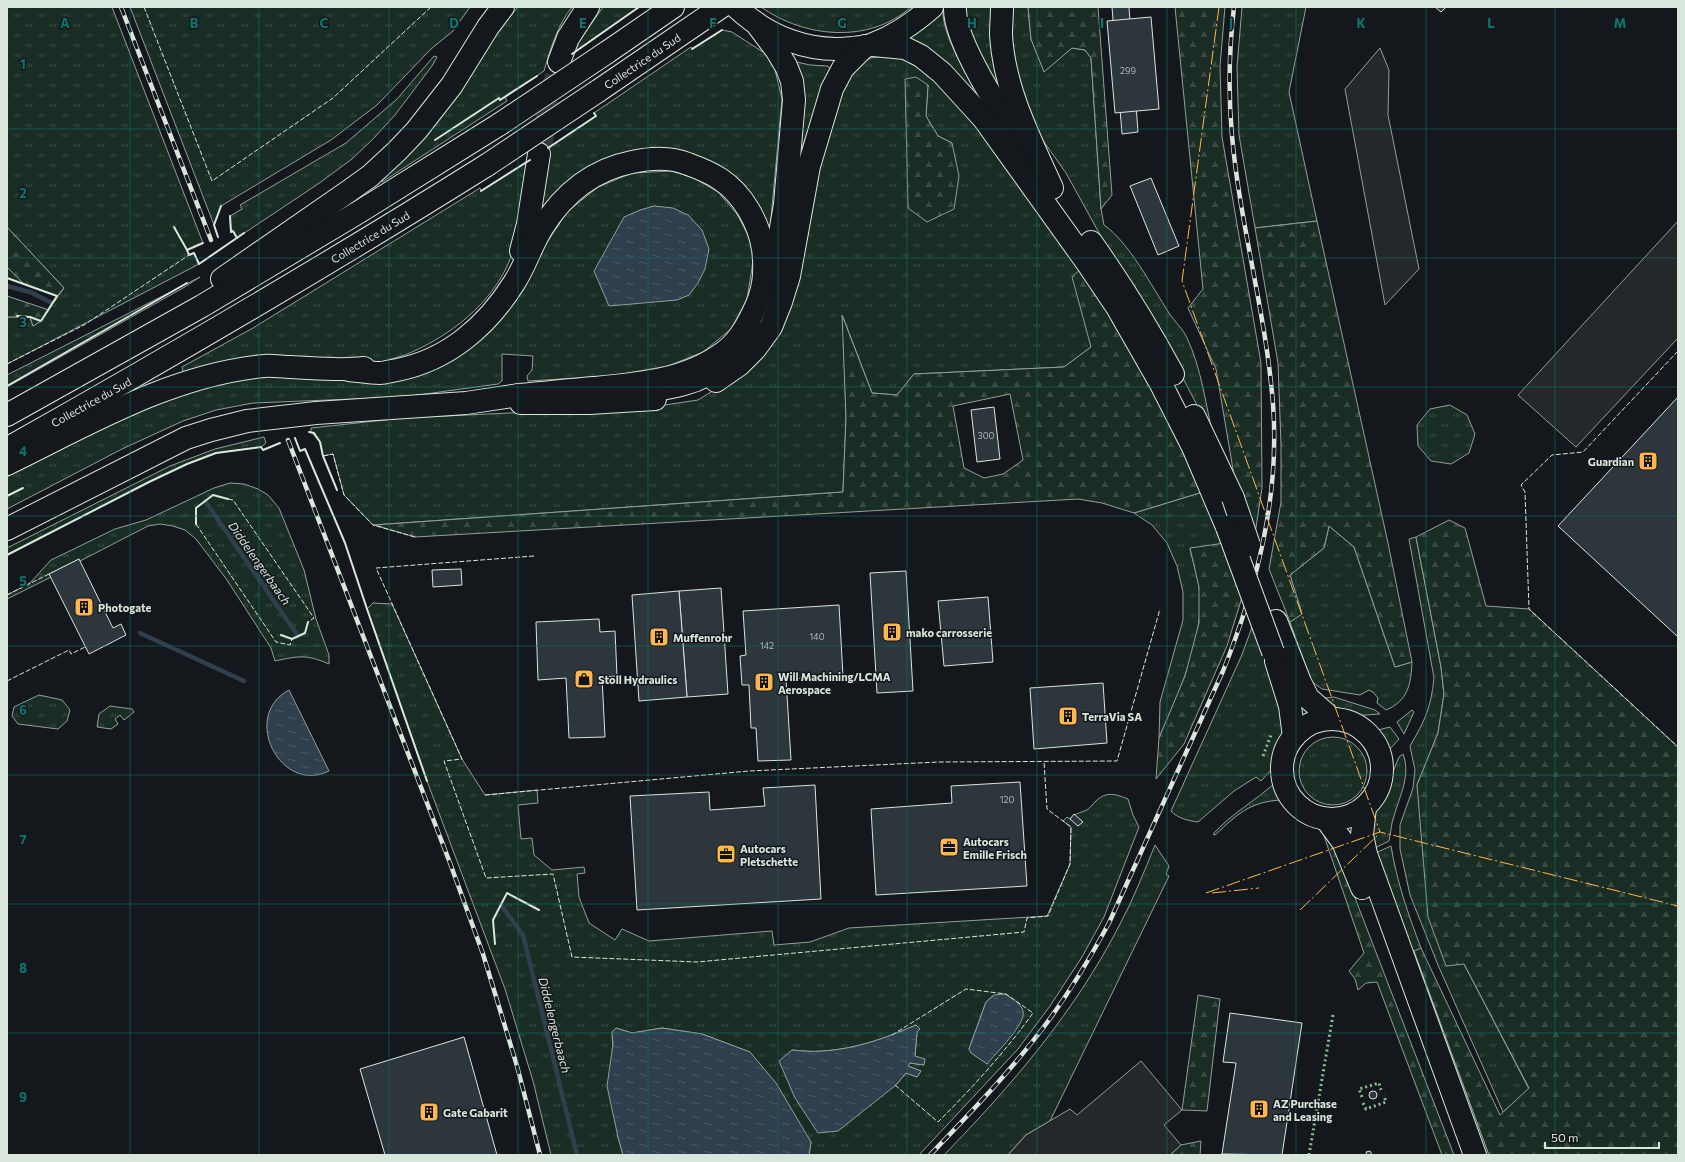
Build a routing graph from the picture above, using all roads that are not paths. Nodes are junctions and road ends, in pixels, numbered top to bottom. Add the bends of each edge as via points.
1 (503, 7) edge
2 (588, 7) edge
3 (673, 7) edge
4 (722, 7) edge
5 (736, 7) edge
6 (932, 7) edge
7 (955, 7) edge
8 (1002, 7) edge
9 (756, 23) junction
10 (869, 46) junction
11 (559, 62) tunnel mouth
12 (539, 154) tunnel mouth
13 (1052, 188) junction
14 (102, 361) junction
15 (349, 370) junction
16 (519, 395) junction
17 (466, 403) junction
18 (7, 415) edge
19 (7, 449) edge
20 (7, 464) edge
21 (7, 529) edge
22 (1332, 719) junction
23 (1294, 737) junction
24 (1365, 806) junction
25 (1326, 818) junction
26 (1462, 1155) edge
27 (1475, 1155) edge

1 - 14 main road via 436,107 416,131 370,176
2 - 11 main road via 568,38
3 - 14 main road, bridge via 500,124 298,249
4 - 19 main road, Collectrice du Sud, bridge via 487,165 373,237 152,368
5 - 9 main road
6 - 10 main road via 897,33
7 - 13 main road via 958,31 971,60 1009,124
8 - 13 main road via 1001,34 1005,66 1017,110
9 - 10 main road via 781,38 808,47 837,50
9 - 16 main road via 786,66 792,81 794,100 785,204 770,297 750,338 718,369 692,383 631,393
10 - 17 main road via 843,68 832,89 809,166 789,276 778,309 771,328 739,365 727,374 690,392 661,398 589,403
10 - 23 main road, bridge via 905,48 942,72 984,119 1117,307 1193,447 1228,527 1285,687
12 - 15 main road via 521,251 507,280 488,308 465,331 412,359 381,367
13 - 22 main road, bridge via 1116,276 1144,322 1208,444 1232,498 1300,682 1308,698
14 - 18 main road
15 - 16 main road via 381,373 412,367 448,352 478,330 515,282 542,228 561,202 585,181 612,166 647,159 680,160 721,180 737,196 751,213 761,239 765,268 760,298 744,331 726,351 704,365 673,377 631,384
15 - 20 main road via 265,366 226,371 176,385 124,407
16 - 17 main road
17 - 21 main road via 294,416 247,421 211,430 186,438
22 - 23 main road via 1318,721 1305,727
22 - 24 main road via 1359,726 1371,737 1380,752 1380,783 1375,796
23 - 25 main road via 1283,759 1285,785 1301,808 1313,815
24 - 25 main road via 1354,814
24 - 27 main road via 1362,835 1366,854
25 - 26 main road via 1352,860

